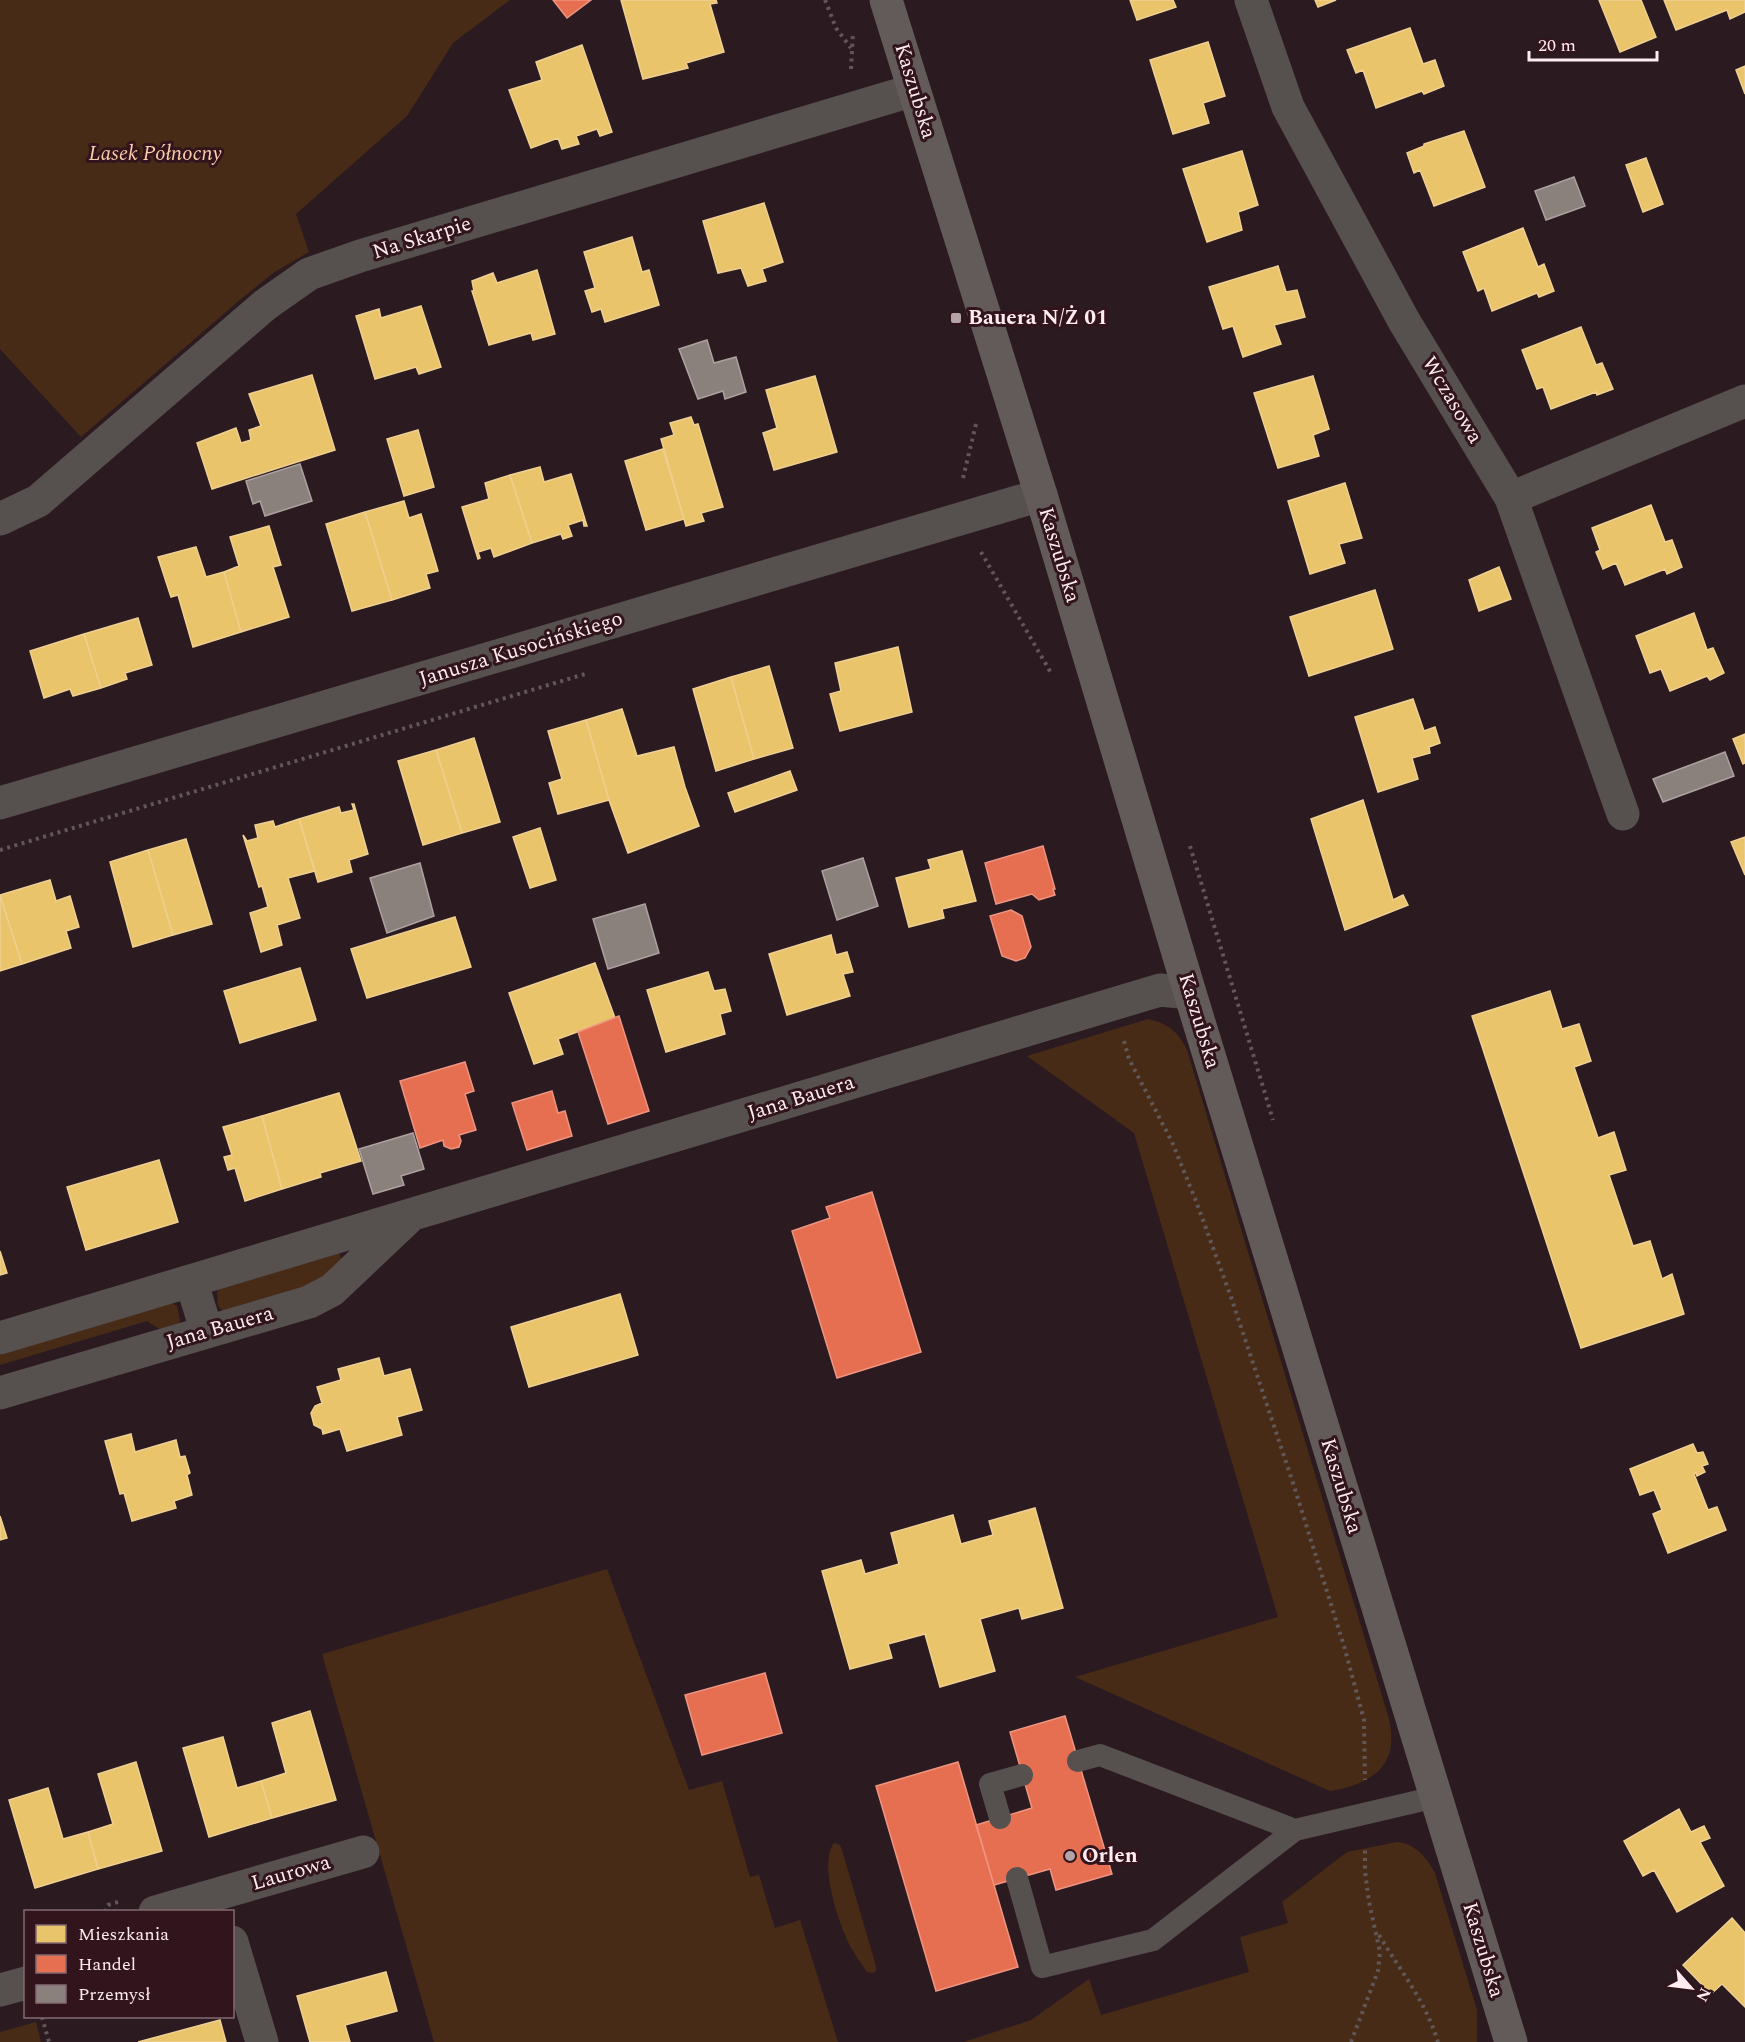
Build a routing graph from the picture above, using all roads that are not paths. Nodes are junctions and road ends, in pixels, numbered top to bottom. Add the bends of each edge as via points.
1 (886, 0) edge
2 (1251, 0) edge
3 (914, 90) junction
4 (1745, 401) edge
5 (1041, 495) junction
6 (1510, 498) junction
7 (0, 519) edge
8 (0, 803) edge
9 (1623, 814) dead end
10 (1190, 993) junction
11 (412, 1214) junction
12 (191, 1281) junction
13 (207, 1332) junction
14 (0, 1338) edge
15 (0, 1393) edge
16 (1078, 1761) dead end
17 (1022, 1774) dead end
18 (1436, 1797) junction
19 (1000, 1818) dead end
20 (1295, 1830) junction
21 (363, 1852) dead end
22 (1017, 1878) dead end
23 (221, 1903) edge
24 (163, 1910) edge
25 (234, 1952) edge
26 (24, 1984) edge
27 (0, 1990) edge
28 (262, 2042) edge
29 (1511, 2042) edge

1 - 3 main road, Kaszubska
2 - 6 street, Wczasowa via 1288,107 1404,321
3 - 5 main road, Kaszubska
3 - 7 street, Na Skarpie via 309,274 265,306 38,501
4 - 6 street
5 - 8 street, Janusza Kusocińskiego
5 - 10 main road, Kaszubska
6 - 9 street, Wczasowa
10 - 11 street, Jana Bauera via 1160,990
10 - 18 main road, Kaszubska
11 - 12 street, Jana Bauera
11 - 13 street, Jana Bauera via 332,1290 309,1302
12 - 13 street
12 - 14 street, Jana Bauera
13 - 15 street, Jana Bauera
16 - 20 lane via 1100,1755
17 - 19 lane via 990,1784
18 - 20 lane
18 - 29 main road, Kaszubska
20 - 22 lane via 1153,1940 1042,1967
21 - 23 street, Laurowa
23 - 24 street, Laurowa
25 - 28 street
26 - 27 street

